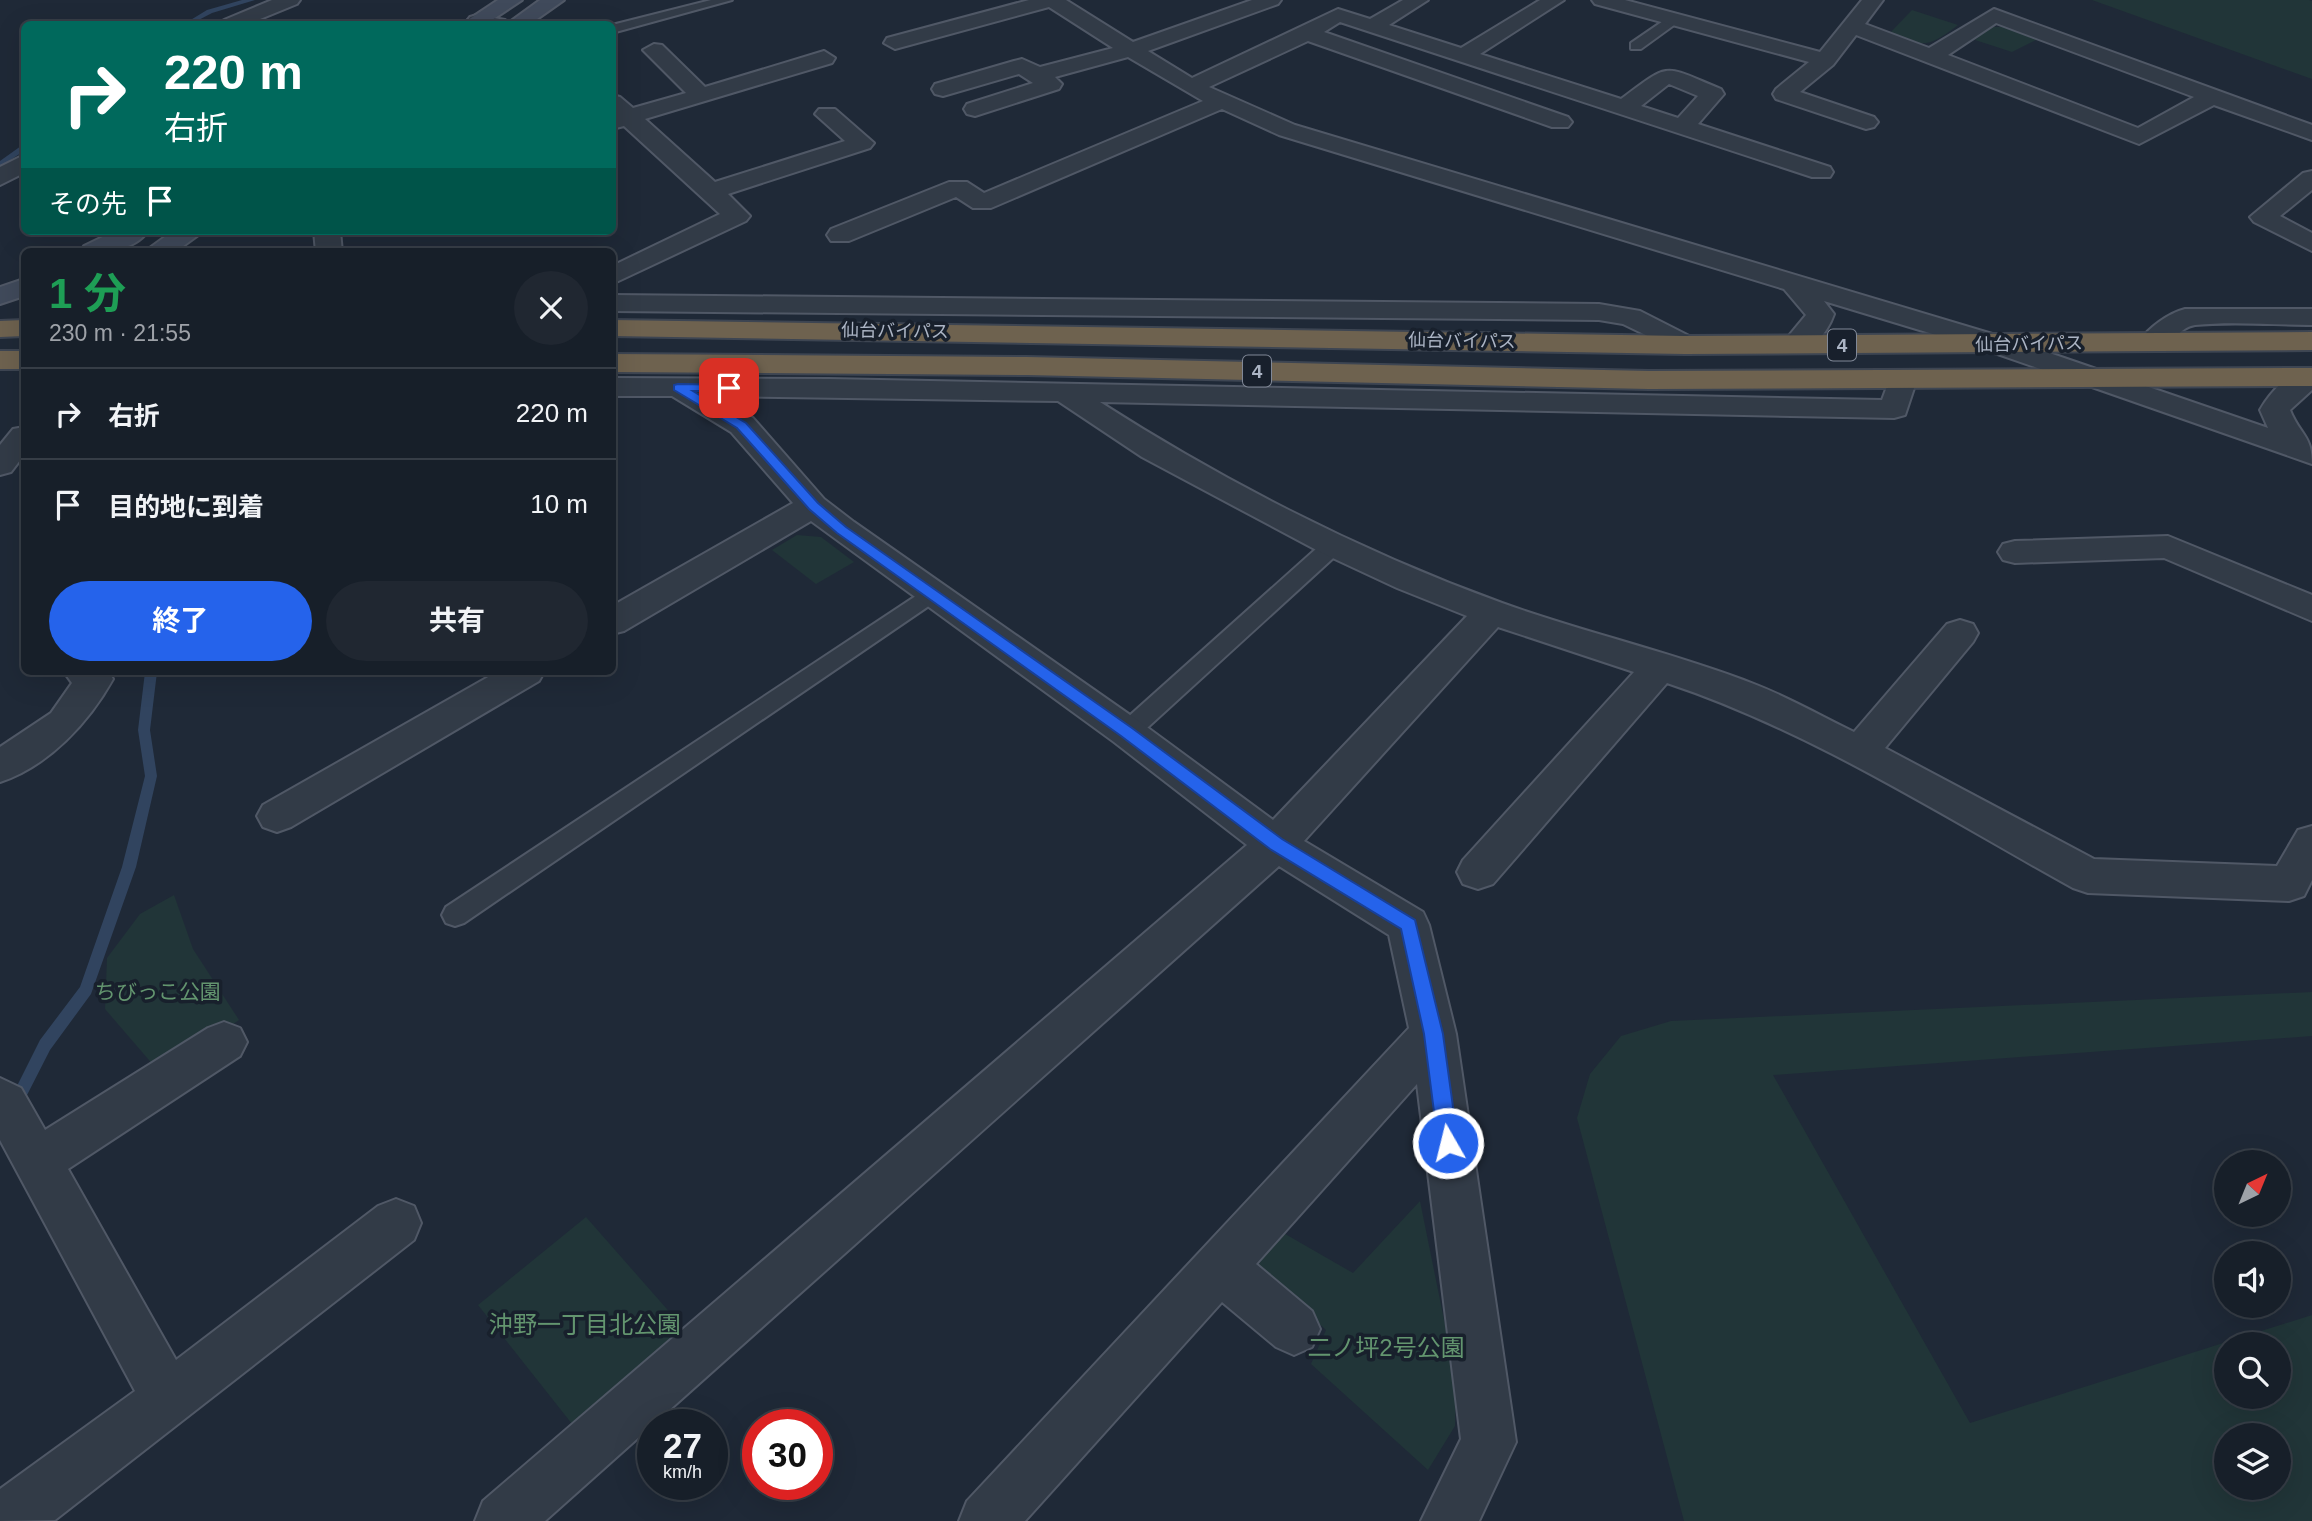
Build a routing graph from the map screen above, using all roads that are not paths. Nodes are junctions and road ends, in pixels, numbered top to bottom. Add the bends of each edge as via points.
1 (290, 0) edge
2 (512, 0) edge
3 (547, 0) edge
4 (553, 0) edge
5 (726, 0) edge
6 (1096, 0) edge
7 (1271, 0) edge
8 (1418, 0) edge
9 (1554, 0) edge
10 (1873, 0) edge
11 (1615, 2) edge
12 (1057, 3) edge
13 (1674, 20) junction
14 (237, 21) edge
15 (485, 21) edge
16 (522, 21) edge
17 (1374, 25) junction
18 (1852, 26) junction
19 (616, 28) edge
20 (1307, 33) junction
21 (895, 43) dead end
22 (1636, 47) dead end
23 (1133, 49) junction
24 (654, 50) dead end
25 (1464, 55) junction
26 (1931, 57) junction
27 (824, 58) dead end
28 (1825, 60) junction
29 (1037, 75) junction
30 (1191, 87) junction
31 (943, 89) dead end
32 (702, 96) junction
33 (2213, 96) junction
34 (1222, 101) junction
35 (1625, 107) junction
36 (975, 109) dead end
37 (618, 114) edge
38 (827, 114) dead end
39 (1560, 122) dead end
40 (1866, 122) dead end
41 (1683, 126) junction
42 (2312, 133) edge
43 (21, 164) edge
44 (1821, 173) dead end
45 (0, 178) edge
46 (2312, 178) edge
47 (713, 191) junction
48 (127, 235) edge
49 (139, 235) edge
50 (185, 235) edge
51 (199, 235) edge
52 (840, 235) dead end
53 (2312, 243) edge
54 (101, 248) edge
55 (121, 248) edge
56 (163, 248) edge
57 (188, 248) edge
58 (616, 273) edge
59 (1791, 281) junction
60 (21, 288) edge
61 (0, 296) edge
62 (616, 303) edge
63 (2312, 317) edge
64 (616, 328) edge
65 (2312, 341) edge
66 (2153, 342) junction
67 (1796, 344) junction
68 (1685, 345) junction
69 (2000, 345) junction
70 (0, 360) edge
71 (21, 360) edge
72 (616, 363) edge
73 (2311, 377) edge
74 (1902, 379) junction
75 (2095, 379) junction
76 (616, 387) edge
77 (678, 387) junction
78 (1065, 393) junction
79 (21, 419) edge
80 (0, 420) edge
81 (21, 440) edge
82 (2305, 452) edge
83 (0, 465) edge
84 (813, 506) junction
85 (1334, 545) junction
86 (2015, 552) dead end
87 (931, 594) junction
88 (2312, 609) edge
89 (1491, 612) junction
90 (616, 620) edge
91 (1960, 633) dead end
92 (1660, 667) junction
93 (88, 675) edge
94 (521, 675) edge
95 (1127, 732) junction
96 (1860, 752) junction
97 (0, 767) edge
98 (277, 816) dead end
99 (2312, 842) edge
100 (1276, 844) junction
101 (1478, 872) dead end
102 (455, 915) dead end
103 (1433, 1034) junction
104 (224, 1042) dead end
105 (0, 1100) edge
106 (38, 1161) junction
107 (396, 1223) dead end
108 (1222, 1269) junction
109 (1294, 1329) dead end
110 (169, 1399) junction
111 (27, 1514) edge
112 (503, 1521) edge
113 (987, 1521) edge
114 (1449, 1521) edge

1 - 14 street
2 - 15 street
3 - 4 street
4 - 16 street
5 - 19 lane
6 - 12 street
7 - 23 street
8 - 17 street
9 - 25 street
10 - 18 street
11 - 13 street
12 - 21 street
12 - 23 street
13 - 22 lane
13 - 28 street
17 - 20 street via 1338,15
17 - 25 street
18 - 26 street
18 - 28 street
20 - 30 street
20 - 39 street
23 - 29 street
23 - 30 street
24 - 32 street
25 - 35 street
26 - 33 street via 2139,137
26 - 33 street via 1994,15
27 - 32 street
28 - 40 street via 1784,94
29 - 31 street via 1022,66
29 - 36 street via 1051,84
30 - 34 street
32 - 37 street
33 - 42 street
34 - 52 street via 982,204 958,187
34 - 59 street via 1287,130
35 - 41 street
35 - 41 street via 1667,75 1713,94
37 - 47 street
38 - 47 street via 862,143
41 - 44 street
43 - 45 street
46 - 53 street via 2263,218
47 - 58 street via 737,216
48 - 54 street
49 - 55 street
50 - 56 street
51 - 57 street
59 - 67 street via 1820,314 1816,325
59 - 69 street
60 - 61 street
62 - 68 street via 1599,312 1630,317
63 - 66 street via 2185,317
64 - 68 highway, 仙台バイパス / 4
65 - 66 highway, 仙台バイパス / 4
66 - 69 highway, 仙台バイパス / 4
67 - 68 highway, 仙台バイパス / 4
67 - 69 highway, 仙台バイパス / 4
69 - 75 street
70 - 71 highway
72 - 74 highway, 仙台バイパス / 4 via 1027,366 1648,380
73 - 75 highway, 仙台バイパス / 4
73 - 82 street via 2281,398 2275,410
74 - 75 highway, 仙台バイパス / 4
74 - 78 street via 1894,409
75 - 82 street
76 - 77 street
77 - 78 street
77 - 84 street via 741,425
78 - 85 street via 1153,450
79 - 80 street
81 - 83 street
84 - 87 street
84 - 90 street
85 - 89 street
85 - 95 lane
86 - 88 street via 2168,547
87 - 95 street
87 - 102 lane
89 - 92 street
89 - 100 street
91 - 96 street
92 - 96 street via 1742,694
92 - 101 street
93 - 97 street via 95,679 64,723
94 - 98 street
95 - 100 street
96 - 99 street via 2088,876 2289,884
100 - 103 street via 1408,925
100 - 112 street
103 - 108 street
103 - 114 street via 1489,1442
104 - 106 street
105 - 106 street
106 - 110 street
107 - 110 street
108 - 109 street
108 - 113 street
110 - 111 street

